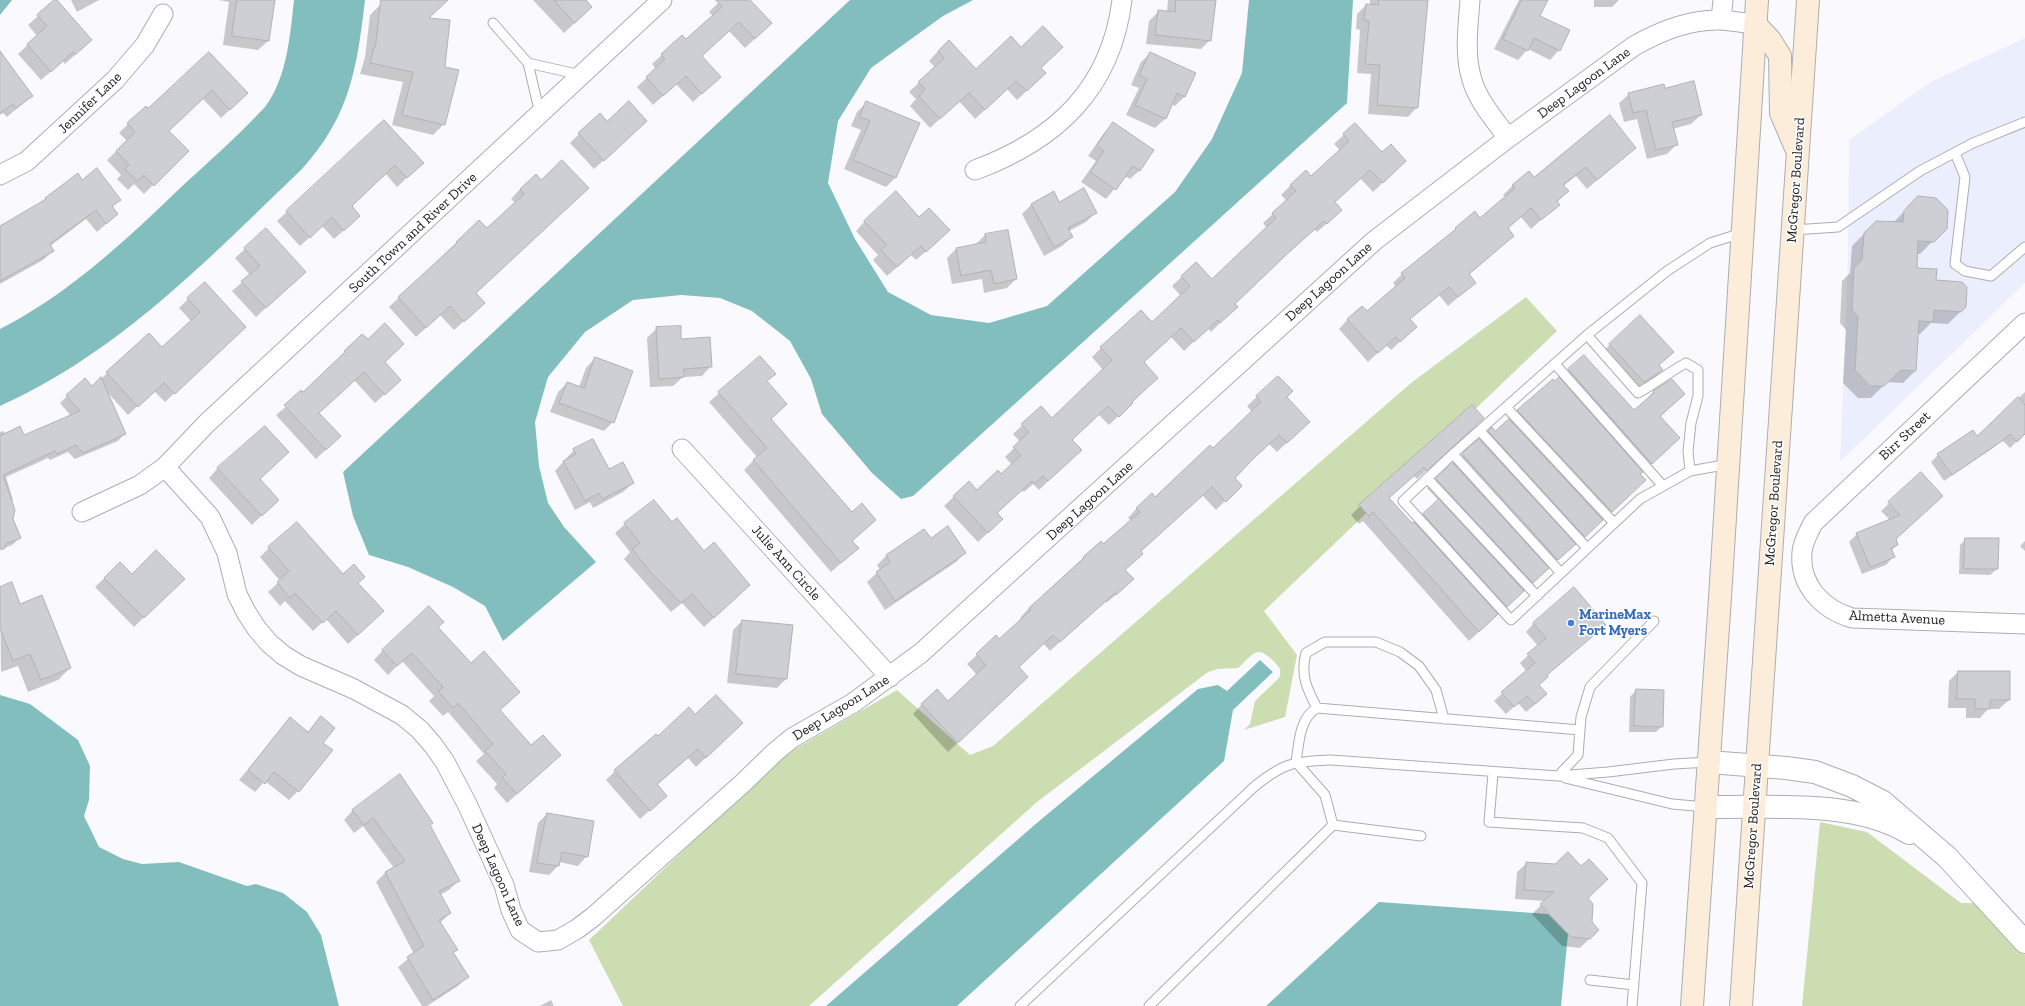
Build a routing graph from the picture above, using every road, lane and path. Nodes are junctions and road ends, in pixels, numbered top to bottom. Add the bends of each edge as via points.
1 (662, 0) edge
2 (1122, 0) edge
3 (1470, 0) edge
4 (1723, 0) edge
5 (1757, 0) edge
6 (1808, 0) edge
7 (163, 14) dead end
8 (1720, 20) junction
9 (493, 23) dead end
10 (1755, 24) junction
11 (528, 63) junction
12 (582, 75) junction
13 (540, 114) junction
14 (2025, 122) edge
15 (1508, 138) junction
16 (1798, 153) junction
17 (1955, 153) junction
18 (975, 170) dead end
19 (0, 175) edge
20 (1793, 230) junction
21 (1744, 232) junction
22 (2025, 247) edge
23 (2025, 323) edge
24 (1587, 335) junction
25 (1555, 364) junction
26 (1506, 407) junction
27 (1480, 431) junction
28 (682, 449) dead end
29 (1453, 454) junction
30 (1729, 464) junction
31 (165, 467) junction
32 (1690, 471) junction
33 (1427, 478) junction
34 (1663, 486) junction
35 (82, 512) dead end
36 (1614, 523) junction
37 (1587, 548) junction
38 (1802, 559) joint
39 (1562, 573) junction
40 (1537, 596) junction
41 (1654, 622) dead end
42 (2025, 624) edge
43 (890, 677) junction
44 (1316, 708) junction
45 (1444, 719) junction
46 (1580, 730) junction
47 (1296, 762) junction
48 (1709, 762) junction
49 (1757, 766) junction
50 (1493, 773) junction
51 (1558, 776) junction
52 (1706, 807) junction
53 (1754, 808) junction
54 (1333, 825) junction
55 (1421, 836) dead end
56 (1947, 857) junction
57 (2025, 942) edge
58 (1590, 980) dead end
59 (1634, 984) junction
60 (1020, 1006) edge
61 (1149, 1006) edge
62 (1632, 1006) edge
63 (1692, 1006) edge
64 (1741, 1006) edge

1 - 12 street, South Town and River Drive
2 - 18 street via 1108,53 1077,106 1046,134 1014,154
3 - 15 street via 1467,59 1472,81 1480,98
4 - 8 street
5 - 10 main road
6 - 16 main road, McGregor Boulevard
7 - 19 street, Jennifer Lane via 145,45 115,80 27,161
8 - 10 street, Deep Lagoon Lane
8 - 15 street, Deep Lagoon Lane via 1697,22 1655,34 1634,46
9 - 11 lane
10 - 16 main road via 1780,56 1781,113
10 - 21 main road
11 - 12 lane
11 - 13 lane
12 - 13 street, South Town and River Drive
13 - 31 street, South Town and River Drive via 207,423
14 - 17 lane
15 - 43 street, Deep Lagoon Lane via 1374,241 921,653
16 - 20 main road, McGregor Boulevard
17 - 20 lane via 1920,171 1838,227
17 - 22 lane via 1965,177 1955,264 1965,271 1991,276
20 - 49 main road, McGregor Boulevard
21 - 24 lane via 1710,243 1667,271
21 - 30 main road
23 - 38 street, Birr Street via 1813,523 1805,539
24 - 25 lane
24 - 32 lane via 1638,393 1686,363 1698,370 1698,396 1688,451
25 - 26 lane
25 - 34 lane
26 - 27 lane
26 - 36 lane
27 - 29 lane
27 - 37 lane
28 - 43 street, Julie Ann Circle
29 - 33 lane
29 - 39 lane
30 - 32 lane
30 - 48 main road
31 - 35 street via 140,485
31 - 43 street, Deep Lagoon Lane via 210,517 227,553 238,594 246,612 269,643 301,666 354,689 402,715 433,745 467,804 504,886 520,930 538,942 558,940 577,929 634,882 792,738 853,703
32 - 34 lane
33 - 40 lane
33 - 40 lane via 1403,501 1511,620
34 - 36 lane via 1640,499
36 - 37 lane
37 - 39 lane
38 - 42 street, Almetta Avenue via 1808,585 1822,602 1836,613 1852,618
39 - 40 lane
41 - 46 lane via 1590,687
44 - 45 lane
44 - 45 lane via 1307,689 1302,666 1306,653 1325,642 1376,642 1400,652 1419,666 1436,690
44 - 47 lane via 1309,712 1303,724
45 - 46 lane
46 - 51 lane via 1578,755
47 - 50 lane via 1331,760
47 - 54 lane via 1325,795
47 - 60 lane via 1276,770 1255,786
48 - 49 street
48 - 51 lane
48 - 52 main road
49 - 53 main road, McGregor Boulevard
49 - 56 street via 1815,772 1852,786 1883,802
50 - 51 lane
50 - 59 lane via 1489,822 1583,828 1601,835 1608,838 1642,883
51 - 52 lane via 1672,804
52 - 53 street
52 - 63 main road
53 - 56 street via 1802,807 1868,817 1897,826
53 - 64 main road, McGregor Boulevard
54 - 55 lane
54 - 61 lane
56 - 57 street
58 - 59 lane
59 - 62 lane

